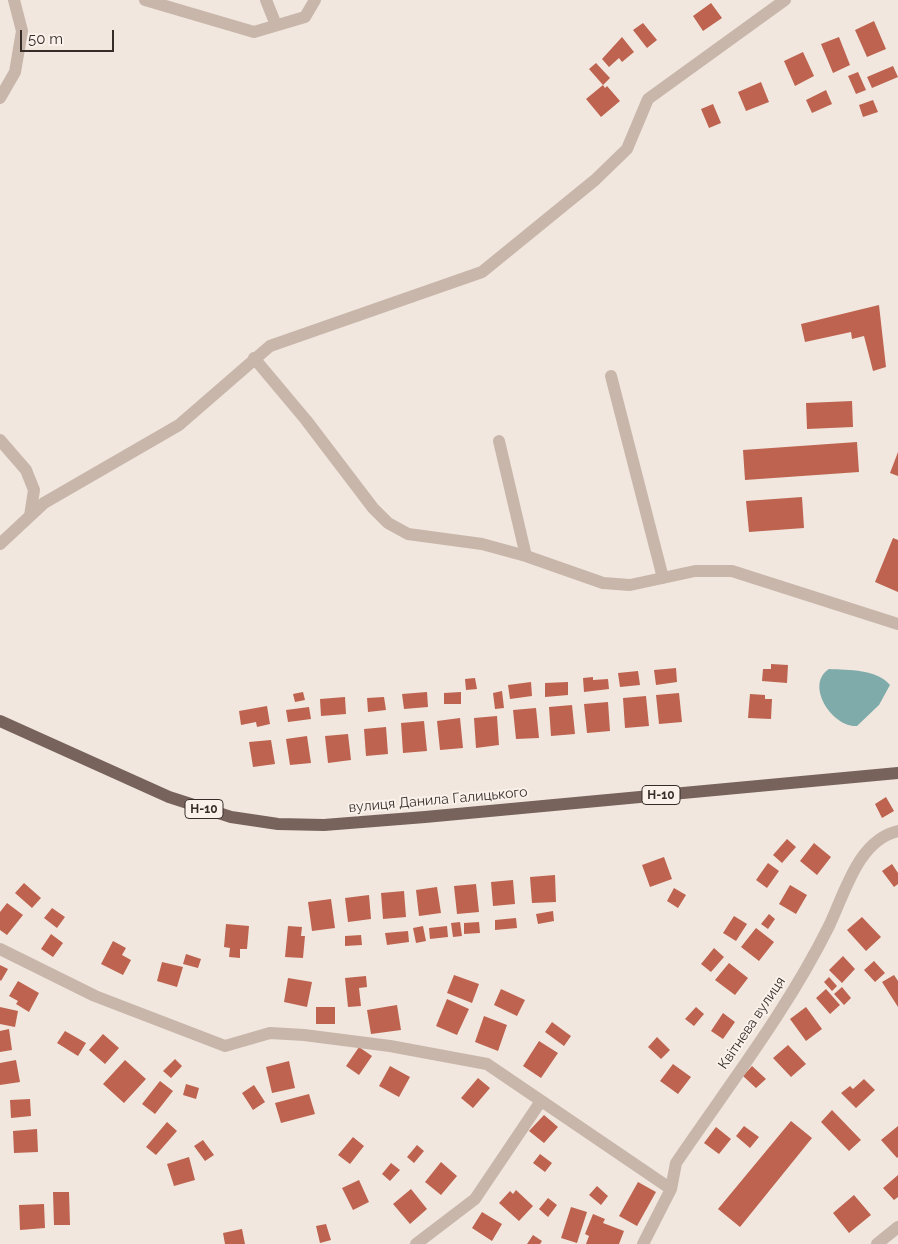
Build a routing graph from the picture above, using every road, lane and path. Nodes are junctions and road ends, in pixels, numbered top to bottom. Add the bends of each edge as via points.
1 (14, 0) edge
2 (145, 0) edge
3 (266, 0) edge
4 (315, 0) edge
5 (786, 0) edge
6 (276, 25) junction
7 (0, 98) edge
8 (254, 358) junction
9 (611, 376) dead end
10 (0, 440) edge
11 (499, 441) dead end
12 (30, 516) junction
13 (0, 544) edge
14 (526, 556) junction
15 (663, 578) junction
16 (898, 624) edge
17 (0, 721) edge
18 (898, 773) edge
19 (898, 830) edge
20 (0, 950) edge
21 (541, 1101) junction
22 (671, 1189) junction
23 (898, 1227) edge
24 (416, 1244) edge
25 (643, 1244) edge
26 (877, 1244) edge

1 - 7 street via 22,31 15,72
2 - 6 street via 254,32
3 - 6 street
4 - 6 street via 305,17
5 - 8 street via 648,99 627,149 482,272 270,346
8 - 12 street via 179,425 44,503
8 - 14 street via 388,523 408,534 482,544
9 - 15 street
10 - 12 street via 26,470 34,490
11 - 14 street
12 - 13 street
14 - 15 street via 603,583 630,584
15 - 16 street via 695,572 732,571
17 - 18 main road, вулиця Данила Галицького / Н-10 via 170,797 232,817 278,824 324,825 425,817
19 - 22 street, Квітнева вулиця via 885,834 856,865 800,979 676,1163
20 - 21 street via 95,996 225,1046 270,1033 390,1046 487,1064
21 - 22 street
21 - 24 street via 475,1199
22 - 25 street, Квітнева вулиця
23 - 26 street

